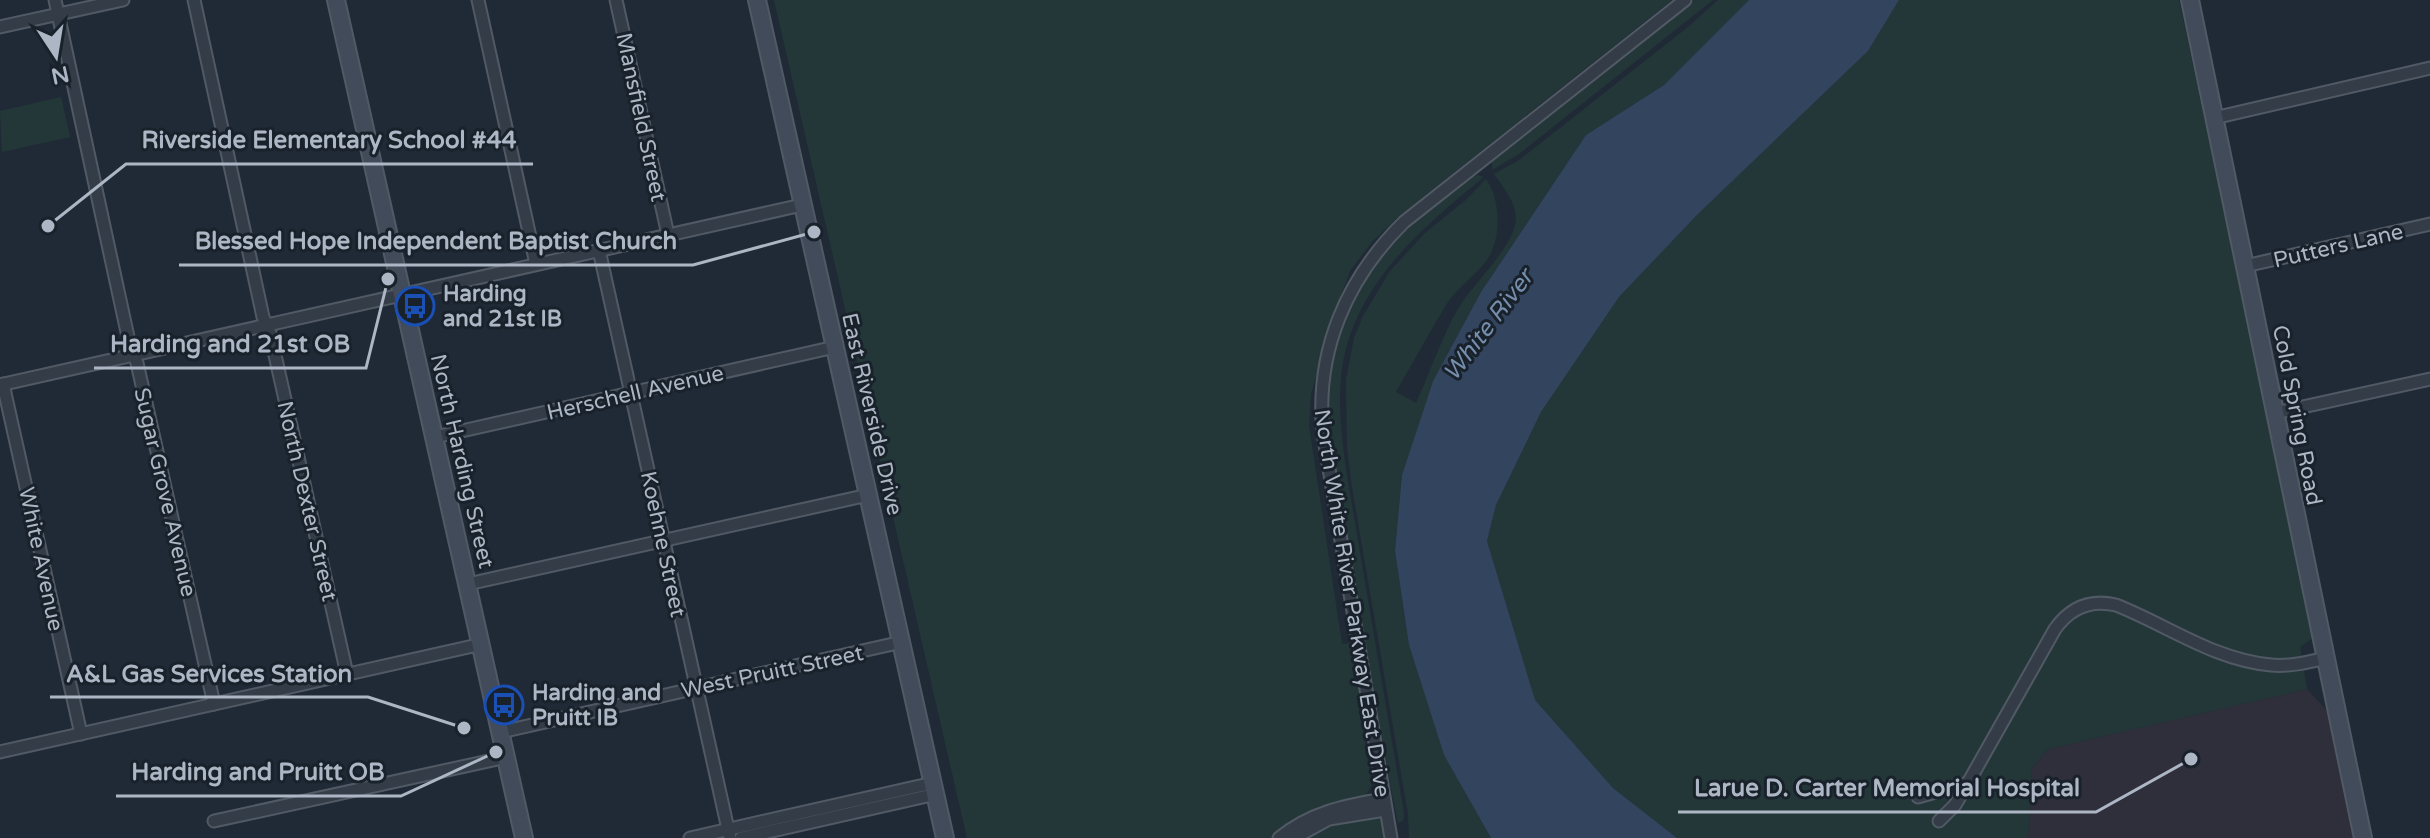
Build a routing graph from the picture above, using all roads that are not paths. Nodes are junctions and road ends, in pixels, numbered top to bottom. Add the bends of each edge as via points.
1 (55, 0) edge
2 (123, 0) edge
3 (194, 0) edge
4 (336, 0) edge
5 (478, 0) edge
6 (616, 0) edge
7 (757, 0) edge
8 (1685, 0) edge
9 (2190, 0) edge
10 (58, 14) junction
11 (0, 27) edge
12 (2430, 68) edge
13 (2214, 118) junction
14 (802, 205) junction
15 (2430, 224) edge
16 (668, 235) junction
17 (599, 250) junction
18 (536, 264) junction
19 (2245, 266) junction
20 (402, 295) junction
21 (266, 325) junction
22 (835, 347) junction
23 (134, 355) junction
24 (2430, 379) edge
25 (2, 384) edge
26 (630, 393) junction
27 (2275, 413) junction
28 (435, 437) junction
29 (868, 495) junction
30 (663, 541) junction
31 (468, 584) junction
32 (902, 642) junction
33 (482, 644) junction
34 (2326, 658) junction
35 (347, 674) junction
36 (696, 687) junction
37 (214, 704) junction
38 (501, 732) junction
39 (81, 734) junction
40 (0, 752) edge
41 (507, 757) junction
42 (1968, 783) junction
43 (934, 788) junction
44 (1918, 797) dead end
45 (1384, 804) junction
46 (214, 821) dead end
47 (1939, 821) dead end
48 (729, 834) edge
49 (524, 838) edge
50 (690, 838) edge
51 (741, 838) edge
52 (945, 838) edge
53 (1279, 838) edge
54 (1294, 838) edge
55 (1391, 838) edge
56 (2363, 838) edge

1 - 10 street, Sugar Grove Avenue
2 - 10 street
3 - 21 street, North Dexter Street
4 - 20 street, North Harding Street
5 - 18 street
6 - 16 street, Mansfield Street
7 - 14 street, East Riverside Drive
8 - 45 street, North White River Parkway East Drive via 1404,222 1368,262 1339,316 1323,376 1323,433
9 - 13 street, Cold Spring Road
10 - 11 street
10 - 23 street, Sugar Grove Avenue
12 - 13 street
13 - 19 street, Cold Spring Road
14 - 16 street
14 - 22 street, East Riverside Drive
15 - 19 street, Putters Lane
16 - 17 street
17 - 18 street
17 - 26 street, Koehne Street
18 - 20 street
19 - 27 street, Cold Spring Road
20 - 21 street
20 - 28 street, North Harding Street
21 - 23 street
21 - 35 street, North Dexter Street
22 - 26 street, Herschell Avenue
22 - 29 street, East Riverside Drive
23 - 25 street
23 - 37 street, Sugar Grove Avenue
24 - 27 street
25 - 39 street, White Avenue
26 - 28 street, Herschell Avenue
26 - 30 street, Koehne Street
27 - 34 street, Cold Spring Road
28 - 31 street, North Harding Street
29 - 30 street
29 - 32 street, East Riverside Drive
30 - 31 street
30 - 36 street, Koehne Street
31 - 33 street, North Harding Street
32 - 36 street, West Pruitt Street
32 - 43 street, East Riverside Drive
33 - 35 street
33 - 38 street, North Harding Street
34 - 42 street via 2287,665 2254,662 2204,647 2120,606 2083,605 2055,629
34 - 56 street, Cold Spring Road
35 - 37 street
36 - 38 street, West Pruitt Street
36 - 48 street, Koehne Street
37 - 39 street
38 - 41 street, North Harding Street
39 - 40 street
41 - 46 street
41 - 49 street, North Harding Street
42 - 44 street
42 - 47 street
43 - 48 street
43 - 51 street
43 - 52 street, East Riverside Drive
45 - 53 street via 1319,813
45 - 54 street via 1329,819
45 - 55 street, North White River Parkway East Drive
48 - 50 street

